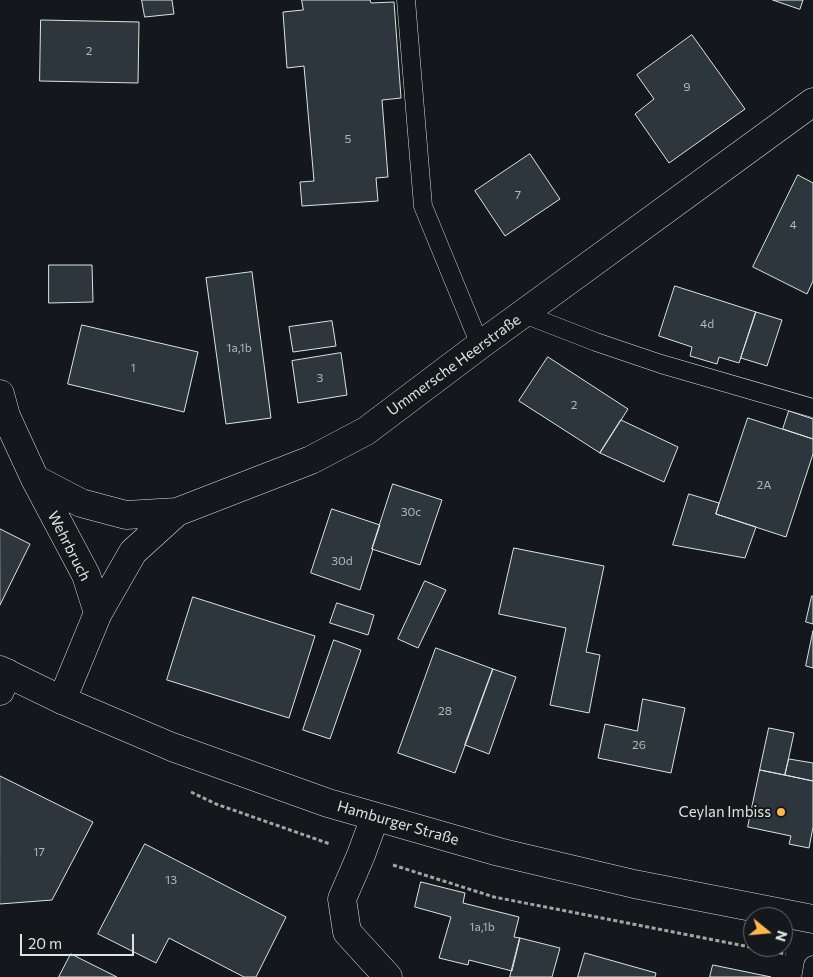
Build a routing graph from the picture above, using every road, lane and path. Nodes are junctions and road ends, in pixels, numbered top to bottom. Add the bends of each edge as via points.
1 (406, 0) edge
2 (813, 102) edge
3 (524, 314) junction
4 (480, 345) junction
5 (0, 394) edge
6 (813, 408) edge
7 (34, 479) junction
8 (177, 512) junction
9 (98, 613) junction
10 (2, 678) edge
11 (62, 700) junction
12 (375, 816) junction
13 (813, 918) edge
14 (813, 965) edge
15 (388, 977) edge
16 (811, 977) edge

1 - 4 lane via 423,206
2 - 3 street, Ummersche Heerstraße
3 - 4 street, Ummersche Heerstraße
3 - 6 lane via 661,364
4 - 8 street, Ummersche Heerstraße via 366,430 311,460
5 - 7 street, Wehrbruch via 6,416
7 - 8 street via 81,503 126,515
7 - 9 street, Wehrbruch via 86,575
8 - 9 street, Ummersche Heerstraße via 133,552
9 - 11 street
10 - 11 street, Hamburger Straße
11 - 12 street, Hamburger Straße via 172,748 328,803
12 - 13 street, Hamburger Straße via 499,852 634,884
12 - 15 street via 342,899 347,932
14 - 16 lane

